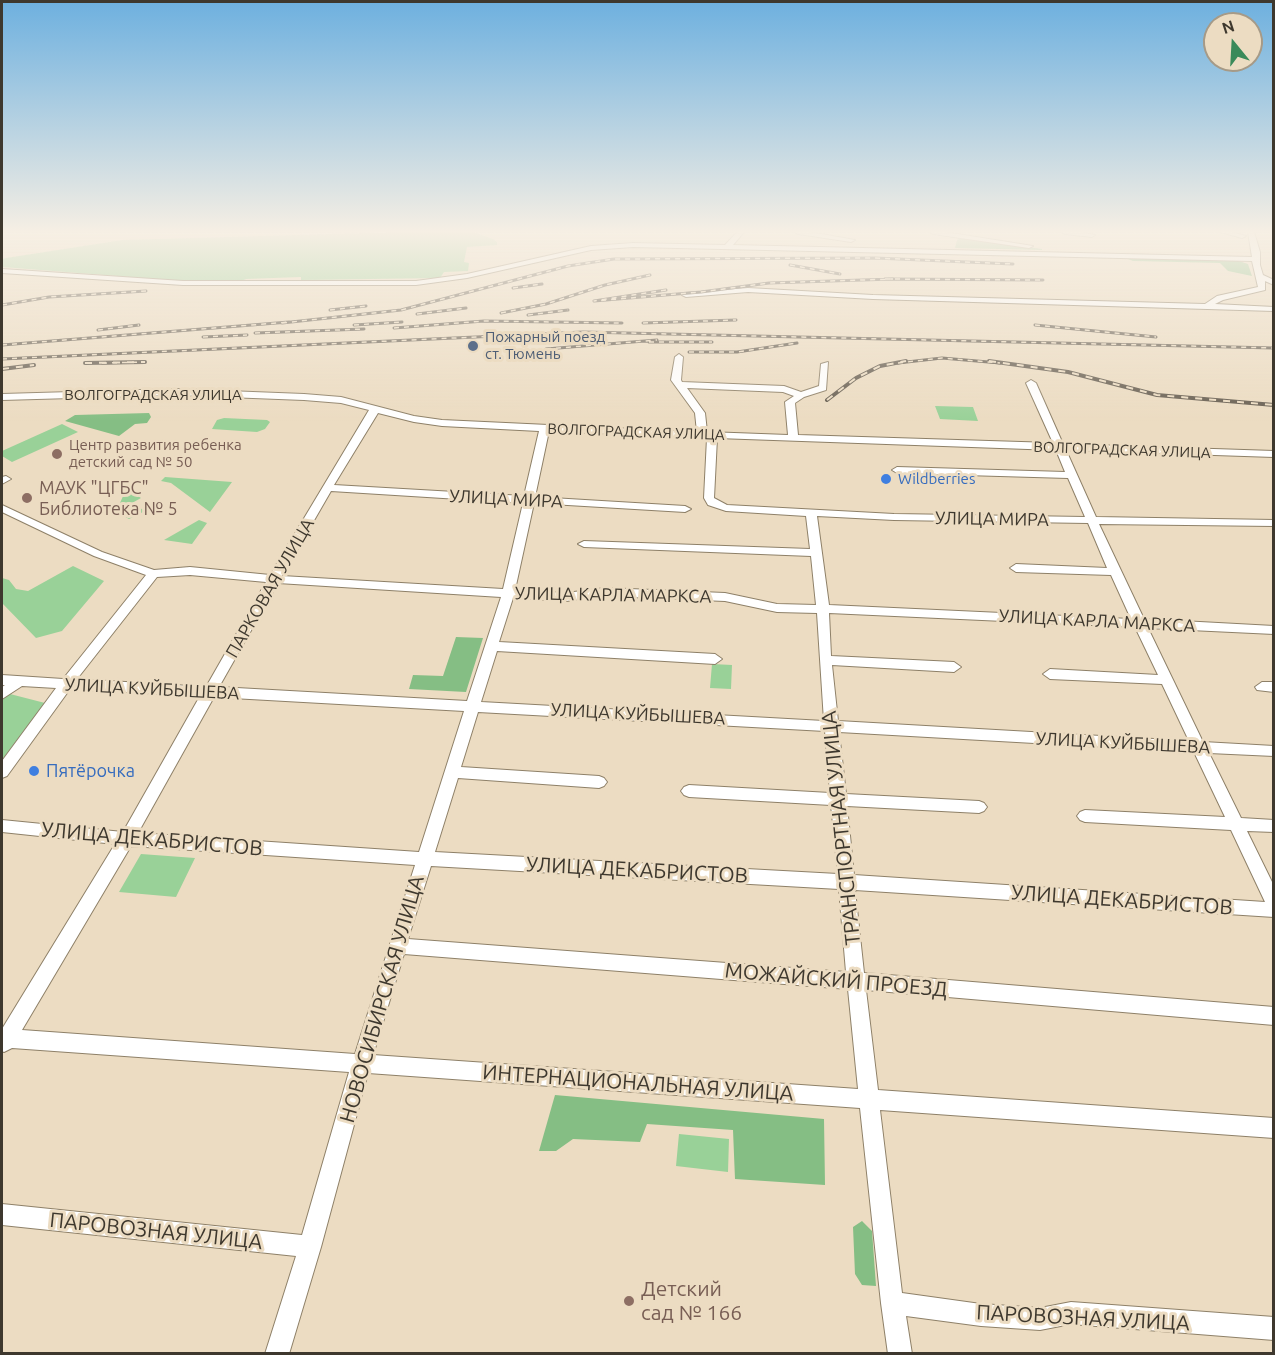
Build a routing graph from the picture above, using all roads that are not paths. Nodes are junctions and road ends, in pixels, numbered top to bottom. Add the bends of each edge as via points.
1 (694, 295) edge
2 (841, 295) edge
3 (1237, 295) edge
4 (686, 296) dead end
5 (1228, 297) junction
6 (1205, 306) junction
7 (1254, 308) junction
8 (1274, 309) edge
9 (680, 357) dead end
10 (825, 364) dead end
11 (1031, 383) dead end
12 (679, 385) junction
13 (801, 395) junction
14 (2, 397) edge
15 (376, 409) junction
16 (544, 428) junction
17 (707, 435) junction
18 (793, 438) junction
19 (1059, 447) junction
20 (1274, 454) edge
21 (897, 470) dead end
22 (1072, 475) junction
23 (328, 488) junction
24 (528, 501) junction
25 (2, 508) edge
26 (685, 509) dead end
27 (811, 513) junction
28 (1094, 520) junction
29 (1274, 523) edge
30 (584, 544) dead end
31 (816, 553) junction
32 (1016, 568) dead end
33 (1115, 572) junction
34 (153, 574) junction
35 (274, 579) junction
36 (508, 593) junction
37 (823, 608) junction
38 (1139, 623) junction
39 (1274, 630) edge
40 (492, 646) junction
41 (715, 658) dead end
42 (825, 660) junction
43 (954, 668) dead end
44 (1050, 674) dead end
45 (2, 680) edge
46 (1167, 680) junction
47 (18, 682) junction
48 (65, 685) junction
49 (210, 691) junction
50 (2, 694) edge
51 (473, 706) junction
52 (831, 725) junction
53 (1200, 747) junction
54 (1274, 751) edge
55 (2, 772) edge
56 (452, 772) junction
57 (599, 782) dead end
58 (689, 791) dead end
59 (838, 800) junction
60 (979, 807) dead end
61 (1085, 816) dead end
62 (1236, 824) junction
63 (2, 826) edge
64 (1274, 826) edge
65 (127, 839) junction
66 (424, 858) junction
67 (847, 882) junction
68 (1274, 904) edge
69 (1274, 910) edge
70 (398, 946) junction
71 (856, 981) junction
72 (1274, 1016) edge
73 (3, 1041) edge
74 (362, 1063) junction
75 (869, 1100) junction
76 (1274, 1128) edge
77 (2, 1215) edge
78 (310, 1247) junction
79 (892, 1303) junction
80 (1274, 1329) edge
81 (277, 1353) edge
82 (900, 1353) edge

1 - 4 street
2 - 6 street
3 - 5 street
5 - 6 street
5 - 7 street via 1235,304
6 - 7 street
7 - 8 street
9 - 12 street via 676,380
10 - 13 street via 823,388
11 - 19 street
12 - 13 street via 784,389
12 - 17 street via 700,413
13 - 18 street via 790,402
14 - 15 street, ВОЛГОГРАДСКАЯ УЛИЦА via 176,392 341,400
15 - 16 street, ВОЛГОГРАДСКАЯ УЛИЦА via 429,422
15 - 23 street, ПАРКОВАЯ УЛИЦА
16 - 17 street, ВОЛГОГРАДСКАЯ УЛИЦА
16 - 24 street, НОВОСИБИРСКАЯ УЛИЦА
17 - 18 street, ВОЛГОГРАДСКАЯ УЛИЦА
17 - 27 street, УЛИЦА МИРА via 712,503 726,508
18 - 19 street, ВОЛГОГРАДСКАЯ УЛИЦА
19 - 20 street, ВОЛГОГРАДСКАЯ УЛИЦА
19 - 22 street
21 - 22 street
22 - 28 street
23 - 24 street, УЛИЦА МИРА
23 - 35 street, ПАРКОВАЯ УЛИЦА
24 - 26 street, УЛИЦА МИРА
24 - 36 street, НОВОСИБИРСКАЯ УЛИЦА
25 - 34 street, УЛИЦА КАРЛА МАРКСА via 98,554
27 - 28 street, УЛИЦА МИРА
27 - 31 street, ТРАНСПОРТНАЯ УЛИЦА
28 - 29 street, УЛИЦА МИРА
28 - 33 street
30 - 31 street
31 - 37 street, ТРАНСПОРТНАЯ УЛИЦА
32 - 33 street
33 - 38 street
34 - 35 street, УЛИЦА КАРЛА МАРКСА via 190,571
34 - 48 street
35 - 36 street, УЛИЦА КАРЛА МАРКСА
35 - 49 street, ПАРКОВАЯ УЛИЦА
36 - 37 street, УЛИЦА КАРЛА МАРКСА via 725,597 777,608
36 - 40 street, НОВОСИБИРСКАЯ УЛИЦА
37 - 38 street, УЛИЦА КАРЛА МАРКСА
37 - 42 street, ТРАНСПОРТНАЯ УЛИЦА
38 - 39 street, УЛИЦА КАРЛА МАРКСА
38 - 46 street
40 - 41 street
40 - 51 street, НОВОСИБИРСКАЯ УЛИЦА
42 - 43 street
42 - 52 street, ТРАНСПОРТНАЯ УЛИЦА
44 - 46 street
45 - 47 street, УЛИЦА КУЙБЫШЕВА
46 - 53 street
47 - 48 street, УЛИЦА КУЙБЫШЕВА
47 - 50 street
48 - 49 street, УЛИЦА КУЙБЫШЕВА
48 - 55 street
49 - 51 street, УЛИЦА КУЙБЫШЕВА
49 - 65 street, ПАРКОВАЯ УЛИЦА
51 - 52 street, УЛИЦА КУЙБЫШЕВА
51 - 56 street, НОВОСИБИРСКАЯ УЛИЦА
52 - 53 street, УЛИЦА КУЙБЫШЕВА
52 - 59 street, ТРАНСПОРТНАЯ УЛИЦА
53 - 54 street, УЛИЦА КУЙБЫШЕВА
53 - 62 street
56 - 57 street
56 - 66 street, НОВОСИБИРСКАЯ УЛИЦА
58 - 59 street
59 - 60 street
59 - 67 street, ТРАНСПОРТНАЯ УЛИЦА
61 - 62 street
62 - 64 street
62 - 68 street
63 - 65 street, УЛИЦА ДЕКАБРИСТОВ
65 - 66 street, УЛИЦА ДЕКАБРИСТОВ
65 - 73 street, ПАРКОВАЯ УЛИЦА
66 - 67 street, УЛИЦА ДЕКАБРИСТОВ
66 - 70 street, НОВОСИБИРСКАЯ УЛИЦА
67 - 69 street, УЛИЦА ДЕКАБРИСТОВ
67 - 71 street, ТРАНСПОРТНАЯ УЛИЦА
70 - 71 street, МОЖАЙСКИЙ ПРОЕЗД
70 - 74 street, НОВОСИБИРСКАЯ УЛИЦА
71 - 72 street, МОЖАЙСКИЙ ПРОЕЗД
71 - 75 street, ТРАНСПОРТНАЯ УЛИЦА
73 - 74 street, ИНТЕРНАЦИОНАЛЬНАЯ УЛИЦА
74 - 75 street, ИНТЕРНАЦИОНАЛЬНАЯ УЛИЦА
74 - 78 street, НОВОСИБИРСКАЯ УЛИЦА
75 - 76 street, ИНТЕРНАЦИОНАЛЬНАЯ УЛИЦА
75 - 79 street, ТРАНСПОРТНАЯ УЛИЦА
77 - 78 street, ПАРОВОЗНАЯ УЛИЦА
78 - 81 street, НОВОСИБИРСКАЯ УЛИЦА
79 - 80 street, ПАРОВОЗНАЯ УЛИЦА via 1029,1319 1071,1314
79 - 82 street, ТРАНСПОРТНАЯ УЛИЦА

